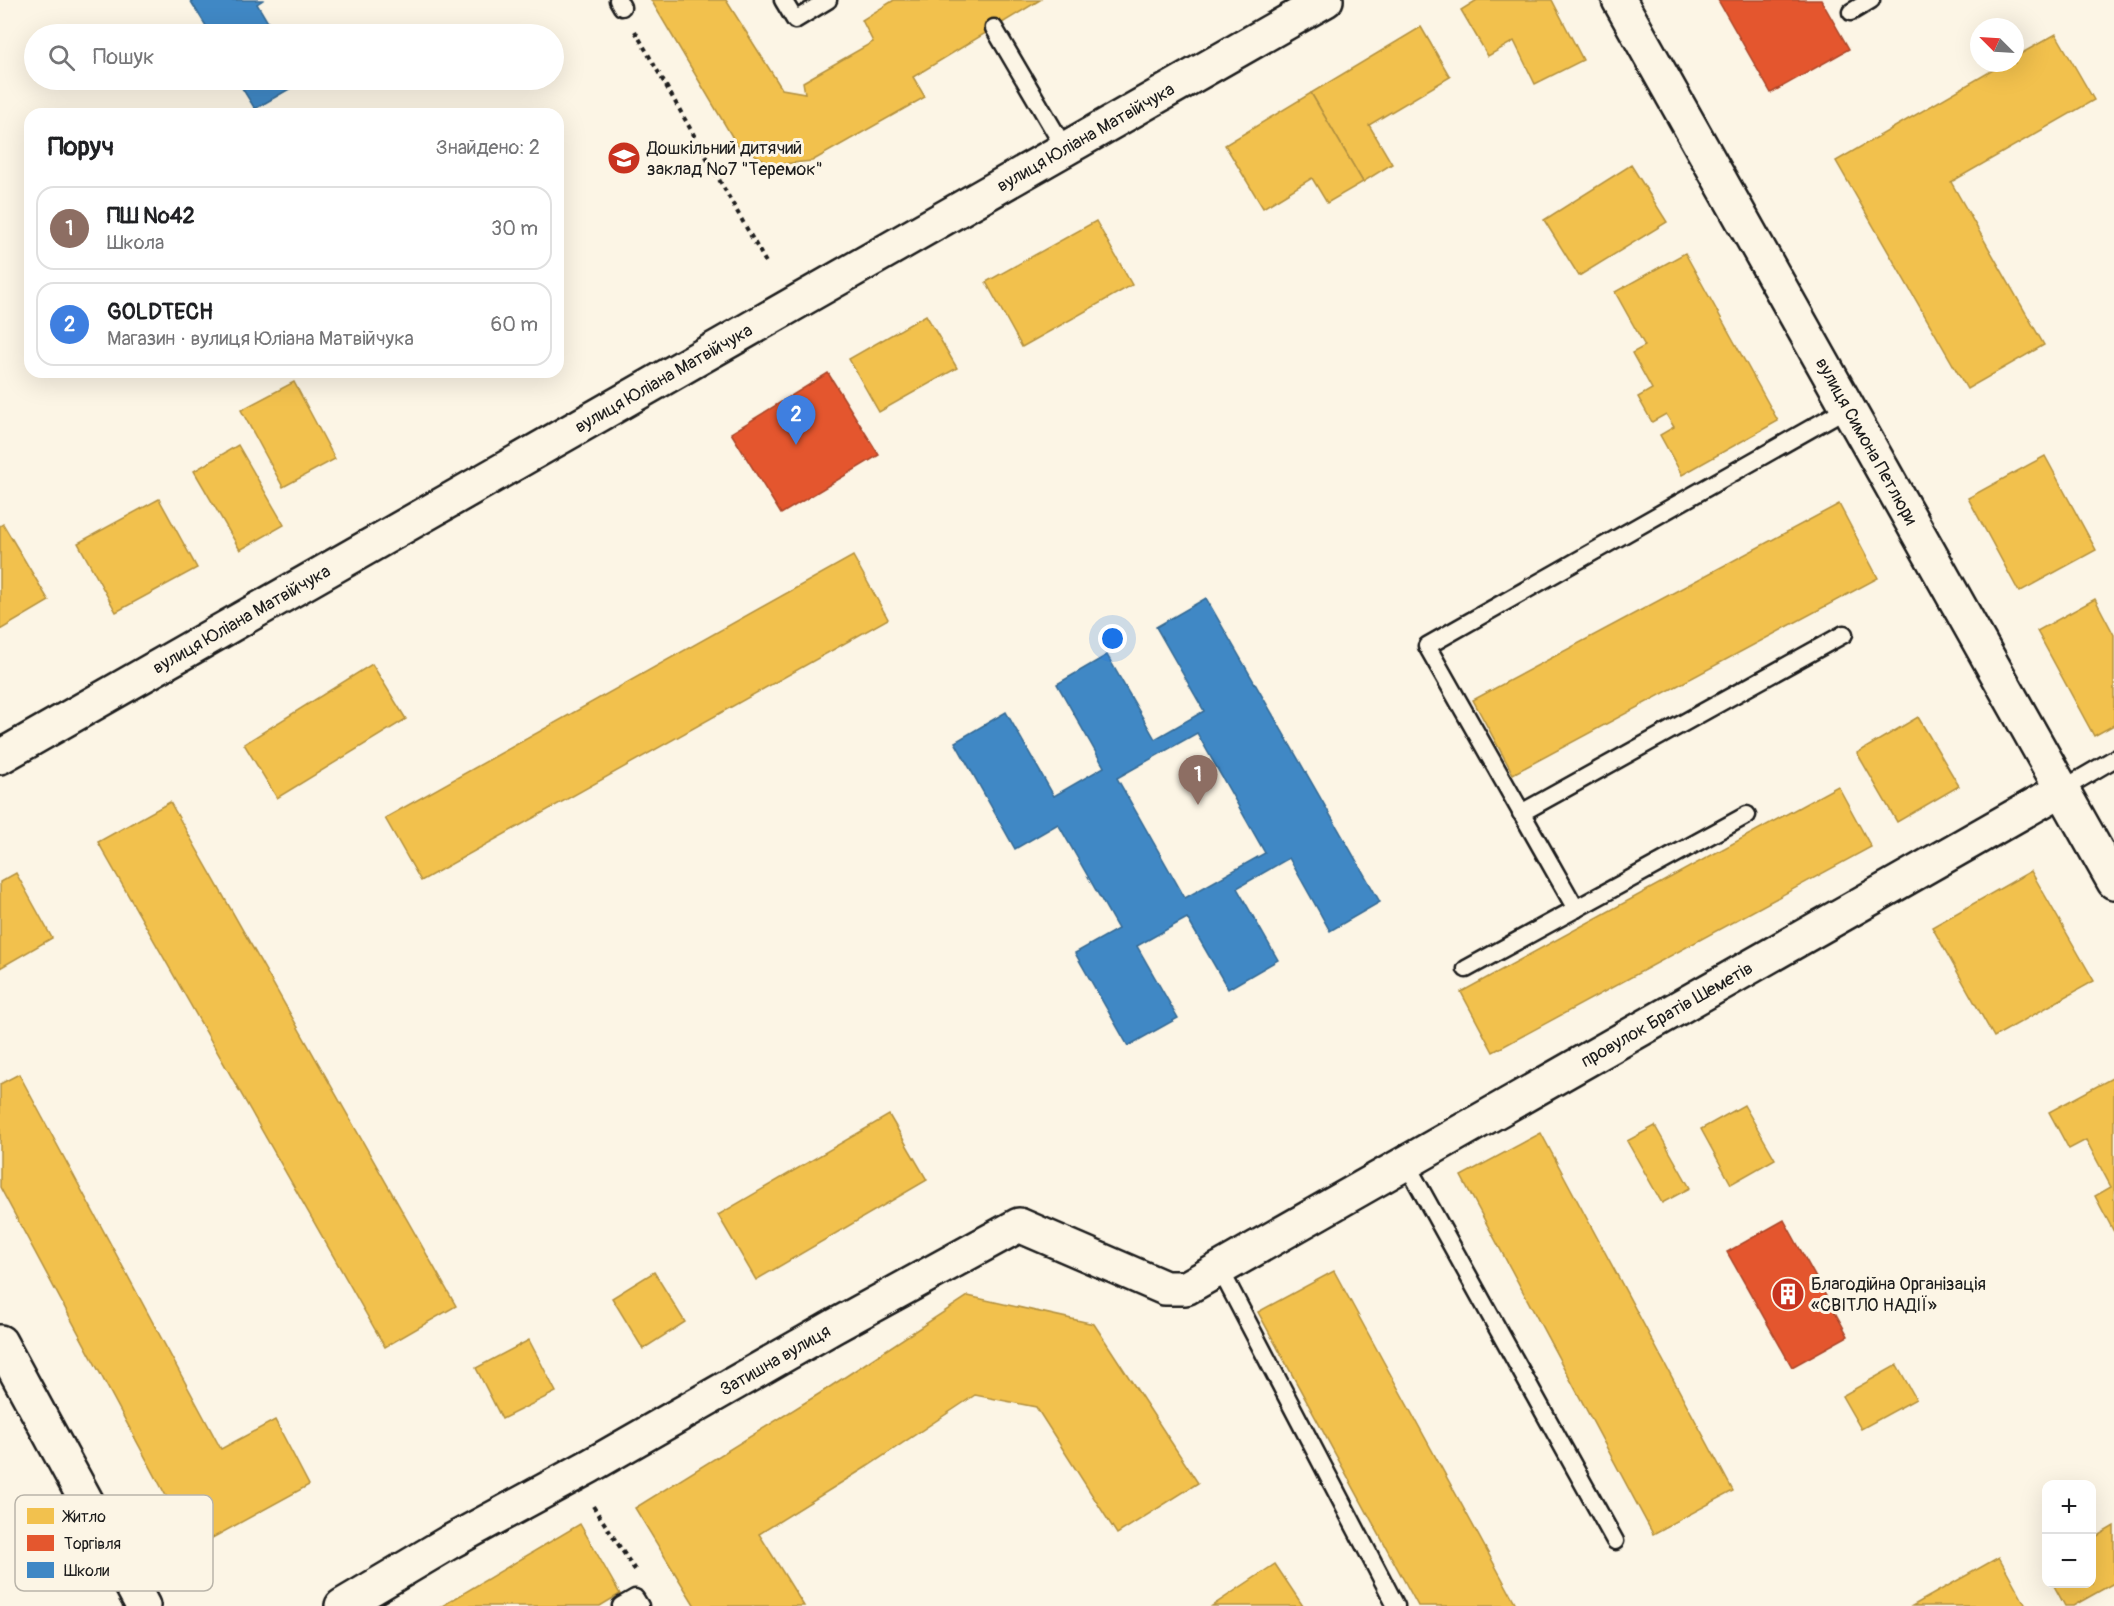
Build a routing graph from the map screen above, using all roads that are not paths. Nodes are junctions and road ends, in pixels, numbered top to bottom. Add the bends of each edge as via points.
1 (783, 0) edge
2 (828, 0) edge
3 (1326, 0) edge
4 (1619, 0) edge
5 (1871, 0) edge
6 (1851, 12) dead end
7 (994, 28) dead end
8 (1065, 149) junction
9 (1847, 408) junction
10 (1844, 634) dead end
11 (0, 757) edge
12 (2114, 759) edge
13 (2061, 790) junction
14 (1521, 813) junction
15 (1747, 815) dead end
16 (2114, 882) edge
17 (1576, 909) junction
18 (1466, 969) dead end
19 (1406, 1163) junction
20 (1220, 1269) junction
21 (0, 1342) edge
22 (83, 1495) edge
23 (1615, 1541) dead end
24 (135, 1591) edge
25 (143, 1606) edge
26 (342, 1606) edge
27 (1396, 1606) edge

1 - 2 lane via 795,20
3 - 8 street, вулиця Юліана Матвійчука
4 - 9 street, вулиця Симона Петлюри
5 - 6 lane
7 - 8 lane
8 - 11 street, вулиця Юліана Матвійчука
9 - 13 street, вулиця Симона Петлюри
9 - 14 lane via 1427,646
10 - 14 lane
12 - 13 lane, провулок Братів Шеметів
13 - 16 street, вулиця Симона Петлюри
13 - 19 street, провулок Братів Шеметів
14 - 17 lane
15 - 17 lane
17 - 18 lane
19 - 20 street, провулок Братів Шеметів
19 - 23 lane
20 - 26 street, Затишна вулиця via 1186,1288 1165,1288 1019,1226 832,1327
20 - 27 lane
21 - 22 street
24 - 25 street

